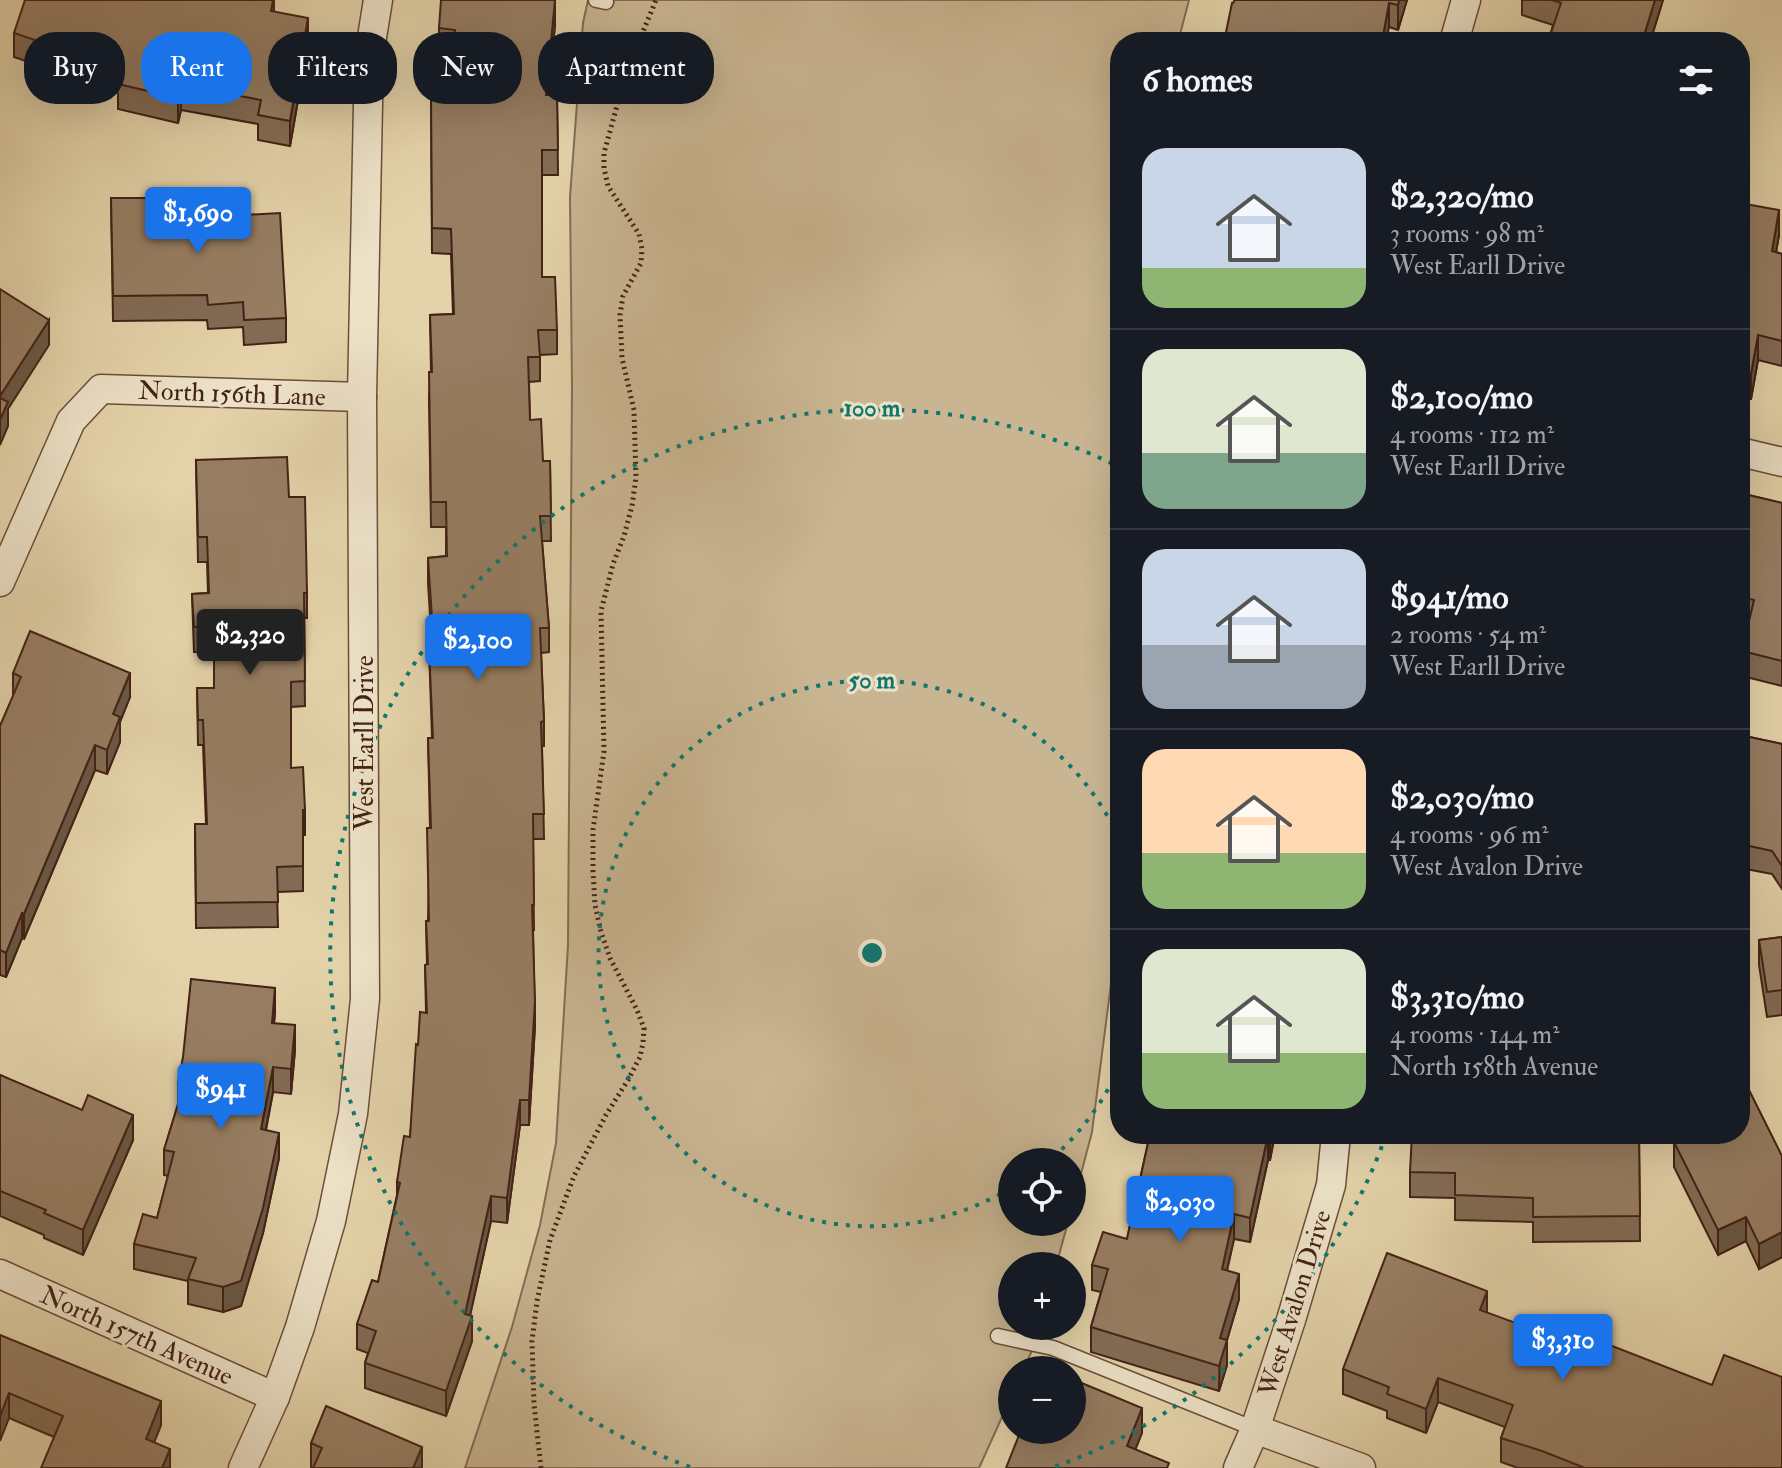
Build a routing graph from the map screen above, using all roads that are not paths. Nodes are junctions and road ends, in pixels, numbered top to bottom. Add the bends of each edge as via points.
1 (378, 0) edge
2 (1466, 0) edge
3 (1457, 32) edge
4 (362, 397) junction
5 (1750, 454) edge
6 (1782, 462) edge
7 (0, 582) edge
8 (1335, 1144) edge
9 (0, 1274) edge
10 (1016, 1340) edge
11 (275, 1397) junction
12 (1255, 1429) junction
13 (243, 1468) edge
14 (1238, 1468) edge
15 (1361, 1468) edge

1 - 4 street, West Earll Drive via 369,56
2 - 3 street
4 - 7 street, North 156th Lane via 101,389 71,421
4 - 11 street, West Earll Drive via 365,999 353,1114 331,1221
5 - 6 street
8 - 12 street, West Avalon Drive via 1331,1185
9 - 11 street, North 157th Avenue
10 - 12 lane via 1053,1348
11 - 13 street, West Earll Drive
12 - 14 street, West Avalon Drive
12 - 15 street

